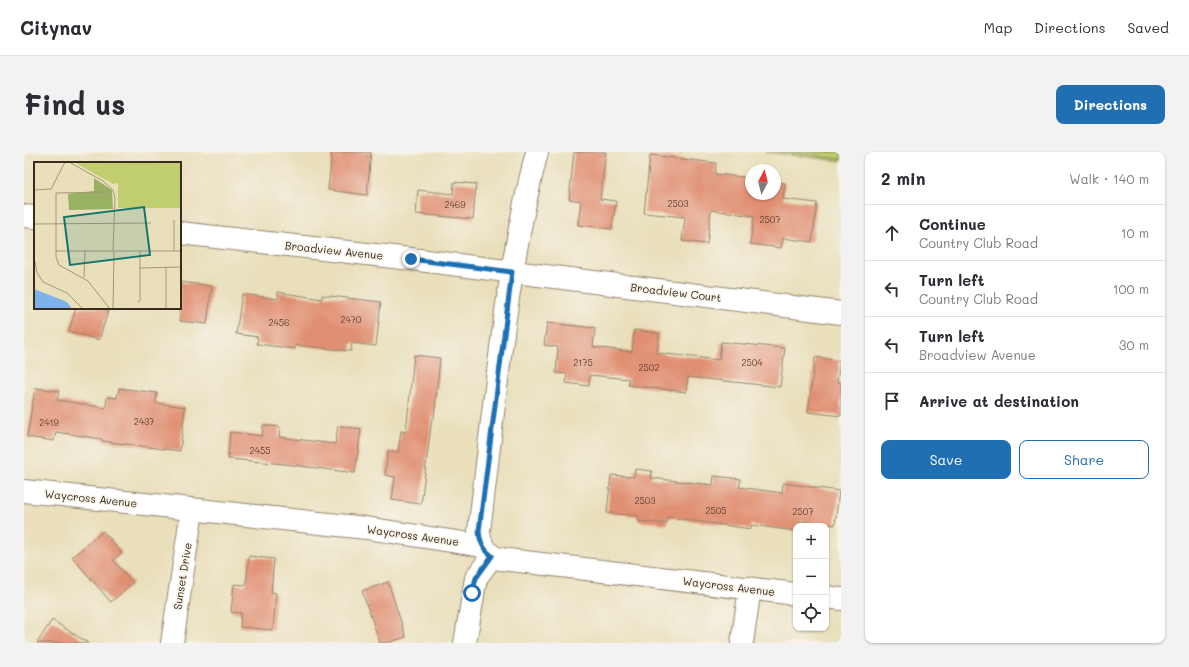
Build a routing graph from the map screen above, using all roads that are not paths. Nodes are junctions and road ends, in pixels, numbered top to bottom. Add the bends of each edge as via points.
1 (537, 152) edge
2 (24, 216) edge
3 (34, 217) edge
4 (181, 233) edge
5 (512, 272) junction
6 (841, 313) edge
7 (24, 490) edge
8 (192, 510) junction
9 (487, 551) junction
10 (750, 588) junction
11 (793, 594) edge
12 (829, 597) edge
13 (841, 599) edge
14 (172, 643) edge
15 (466, 643) edge
16 (742, 643) edge

1 - 5 street via 526,192
2 - 3 street
4 - 5 street, Broadview Avenue
5 - 6 street, Broadview Court
5 - 9 street via 479,531 480,541
7 - 8 street, Waycross Avenue
8 - 9 street, Waycross Avenue via 366,528
8 - 14 street, Sunset Drive
9 - 10 street, Waycross Avenue via 501,559
9 - 15 street via 476,578
10 - 11 street, Waycross Avenue
10 - 16 street
12 - 13 street

